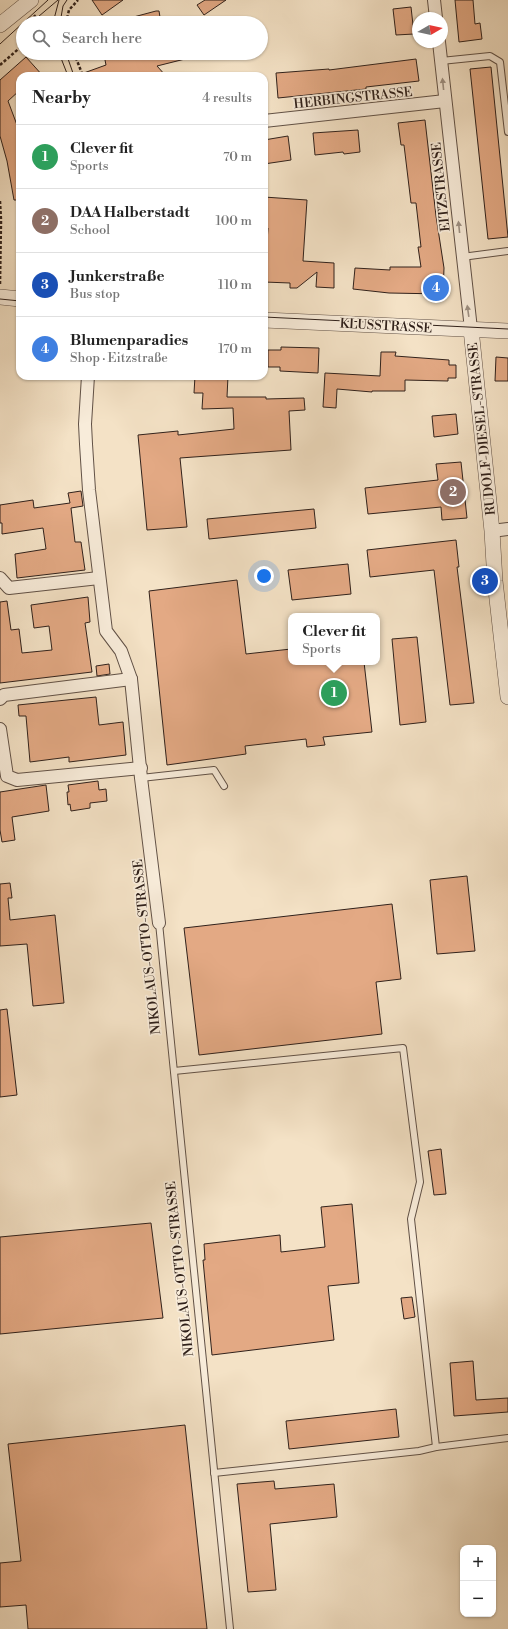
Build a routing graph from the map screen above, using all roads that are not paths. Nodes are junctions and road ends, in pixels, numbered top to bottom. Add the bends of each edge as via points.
1 (31, 0) edge
2 (434, 0) edge
3 (435, 12) edge
4 (0, 25) edge
5 (440, 48) edge
6 (441, 61) junction
7 (445, 101) junction
8 (268, 121) edge
9 (508, 132) edge
10 (508, 251) edge
11 (462, 257) junction
12 (0, 297) edge
13 (16, 299) edge
14 (268, 320) edge
15 (471, 329) junction
16 (508, 331) edge
17 (88, 380) edge
18 (508, 530) edge
19 (492, 531) junction
20 (0, 578) edge
21 (99, 578) junction
22 (131, 679) junction
23 (508, 697) edge
24 (0, 699) edge
25 (0, 729) edge
26 (141, 773) junction
27 (224, 786) dead end
28 (159, 923) joint
29 (174, 1071) junction
30 (508, 1438) edge
31 (436, 1447) junction
32 (214, 1473) junction
33 (230, 1629) edge

1 - 4 street
2 - 3 street
5 - 6 street, EITZSTRASSE
7 -> 6 street, EITZSTRASSE
6 - 9 lane via 490,56 500,62
7 - 8 street, HERBINGSTRASSE
11 -> 7 street, EITZSTRASSE
10 - 11 lane
15 -> 11 street, EITZSTRASSE
12 - 13 street
14 - 15 street, KLUSSTRASSE
15 - 16 street, KLUSSTRASSE
15 - 19 street, RUDOLF-DIESEL-STRASSE
17 - 21 street, NIKOLAUS-OTTO-STRASSE via 86,444
18 - 19 street
19 - 23 street, RUDOLF-DIESEL-STRASSE
20 - 21 street via 9,588
21 - 22 street, NIKOLAUS-OTTO-STRASSE via 106,631 121,651
22 - 24 street via 4,695
22 - 26 street, NIKOLAUS-OTTO-STRASSE
25 - 26 street via 7,776 17,780
26 - 27 lane via 214,770
26 - 28 street, NIKOLAUS-OTTO-STRASSE
28 - 29 lane, NIKOLAUS-OTTO-STRASSE
29 - 31 lane via 403,1048 420,1182 411,1219
29 - 32 lane, NIKOLAUS-OTTO-STRASSE
30 - 31 lane
31 - 32 lane
32 - 33 lane, NIKOLAUS-OTTO-STRASSE

